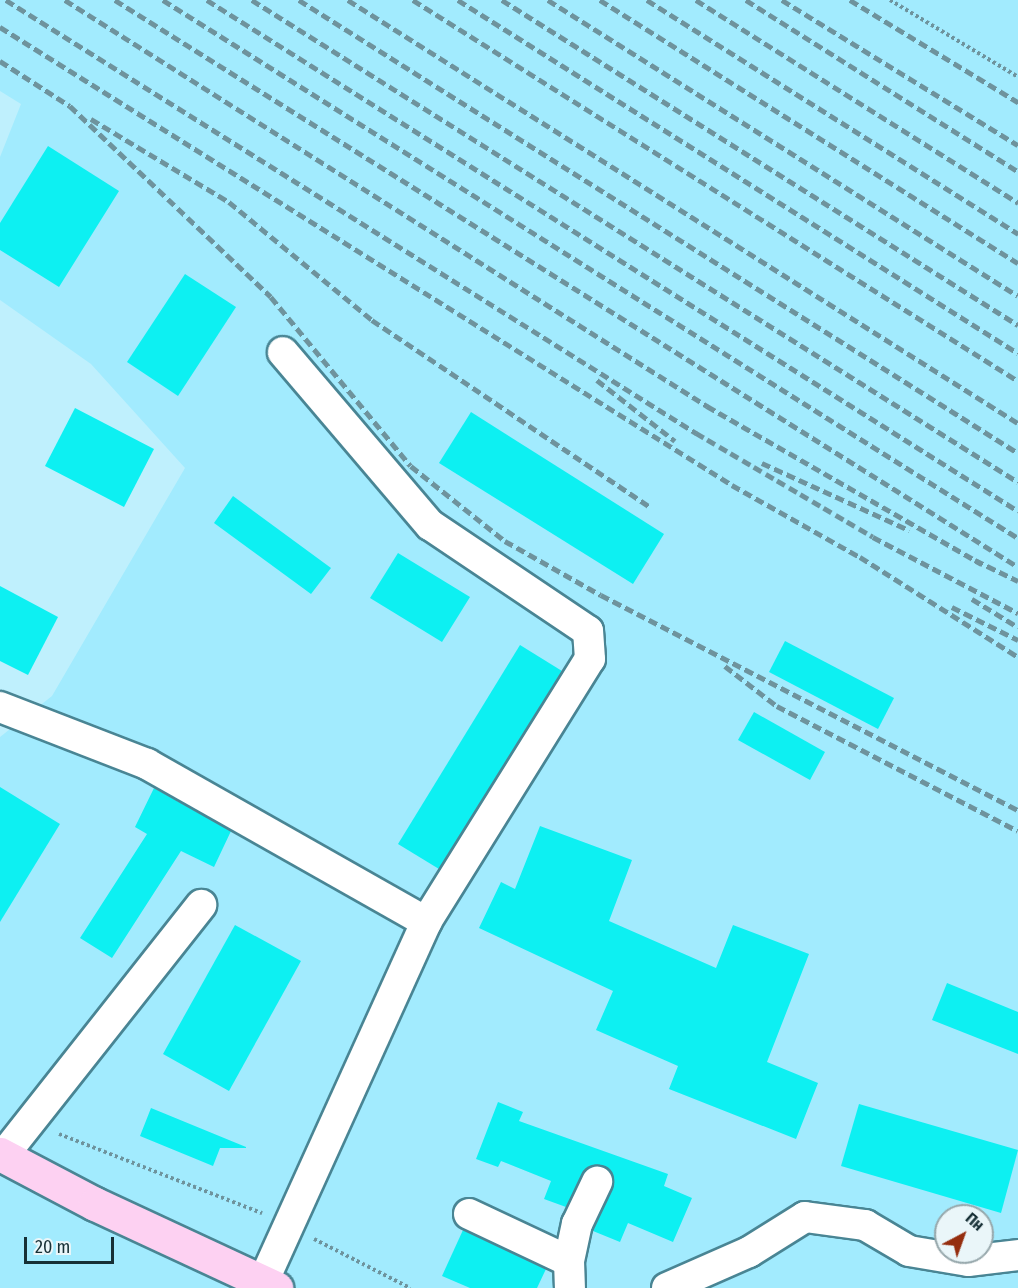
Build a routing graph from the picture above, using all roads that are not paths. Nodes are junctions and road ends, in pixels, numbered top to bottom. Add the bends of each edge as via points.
1 (282, 352) dead end
2 (0, 707) edge
3 (201, 905) dead end
4 (426, 922) junction
5 (1, 1155) edge
6 (597, 1182) dead end
7 (469, 1214) dead end
8 (1015, 1249) edge
9 (569, 1274) edge
10 (269, 1285) edge
11 (667, 1288) edge

1 - 4 lane via 430,525 588,632 590,659
2 - 4 lane via 147,764
3 - 5 lane
4 - 10 lane via 287,1225
5 - 10 main road
6 - 9 lane via 577,1224
7 - 9 lane
8 - 11 lane via 968,1261 909,1251 865,1225 805,1217 750,1252

